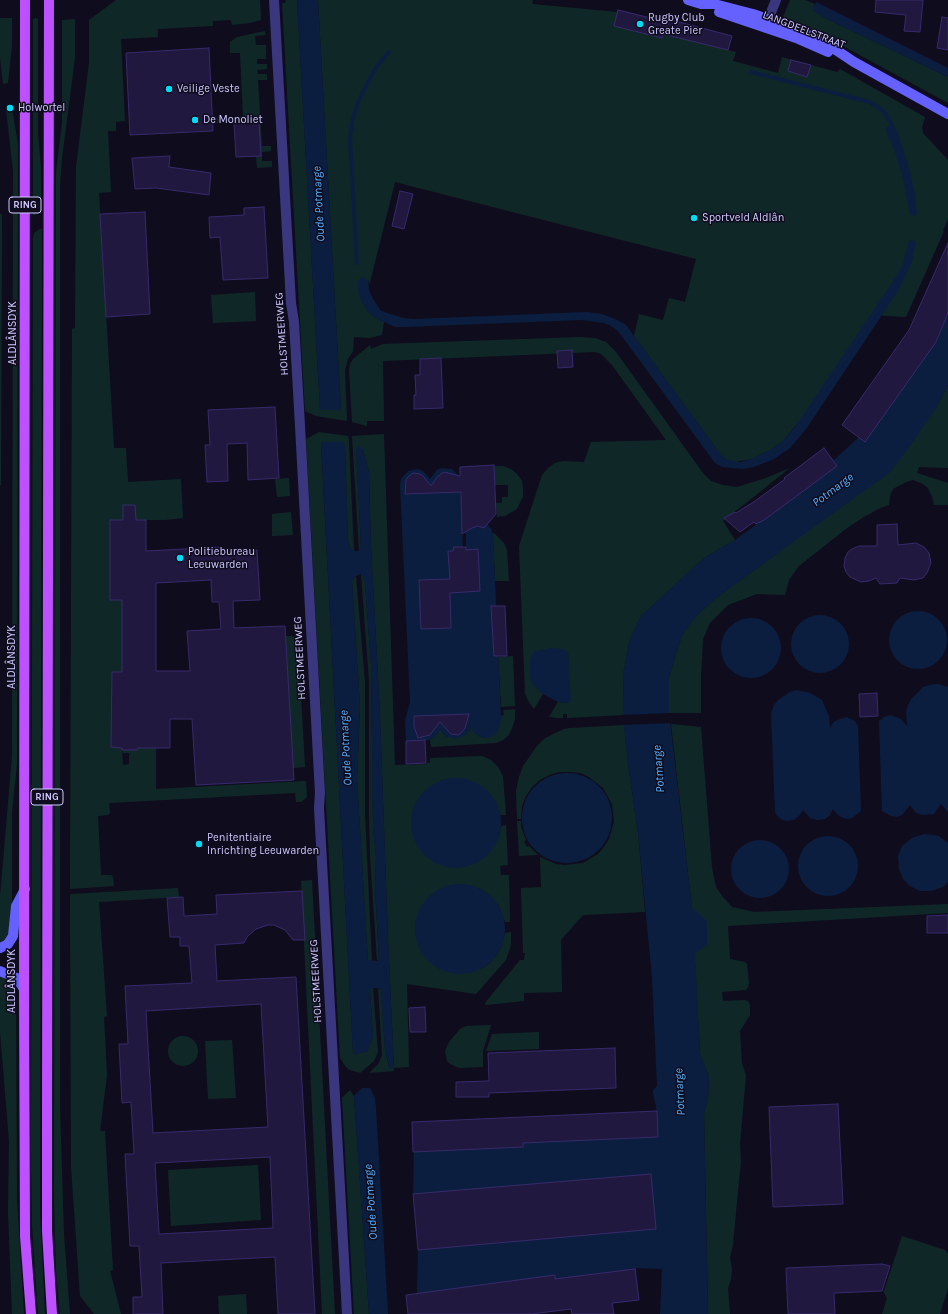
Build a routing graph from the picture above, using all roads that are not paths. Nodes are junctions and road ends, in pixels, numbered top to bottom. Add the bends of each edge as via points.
1 (25, 0) edge
2 (49, 0) edge
3 (274, 0) edge
4 (688, 0) edge
5 (776, 0) edge
6 (767, 23) junction
7 (948, 114) edge
8 (25, 889) junction
9 (0, 948) edge
10 (0, 971) edge
11 (24, 989) junction
12 (31, 1314) edge
13 (52, 1314) edge
14 (346, 1314) edge

1 - 8 main road, ALDLÂNSDYK / RING
2 - 13 main road, RING via 47,1231
3 - 14 street, HOLSTMEERWEG via 301,441
4 - 6 street, LANGDEELSTRAAT via 713,10
5 - 6 street
6 - 7 street, LANGDEELSTRAAT via 854,62
8 - 9 street via 16,906 13,936 8,944
8 - 11 main road, ALDLÂNSDYK / RING
10 - 11 street via 17,978
11 - 12 main road, ALDLÂNSDYK / RING via 25,1236

